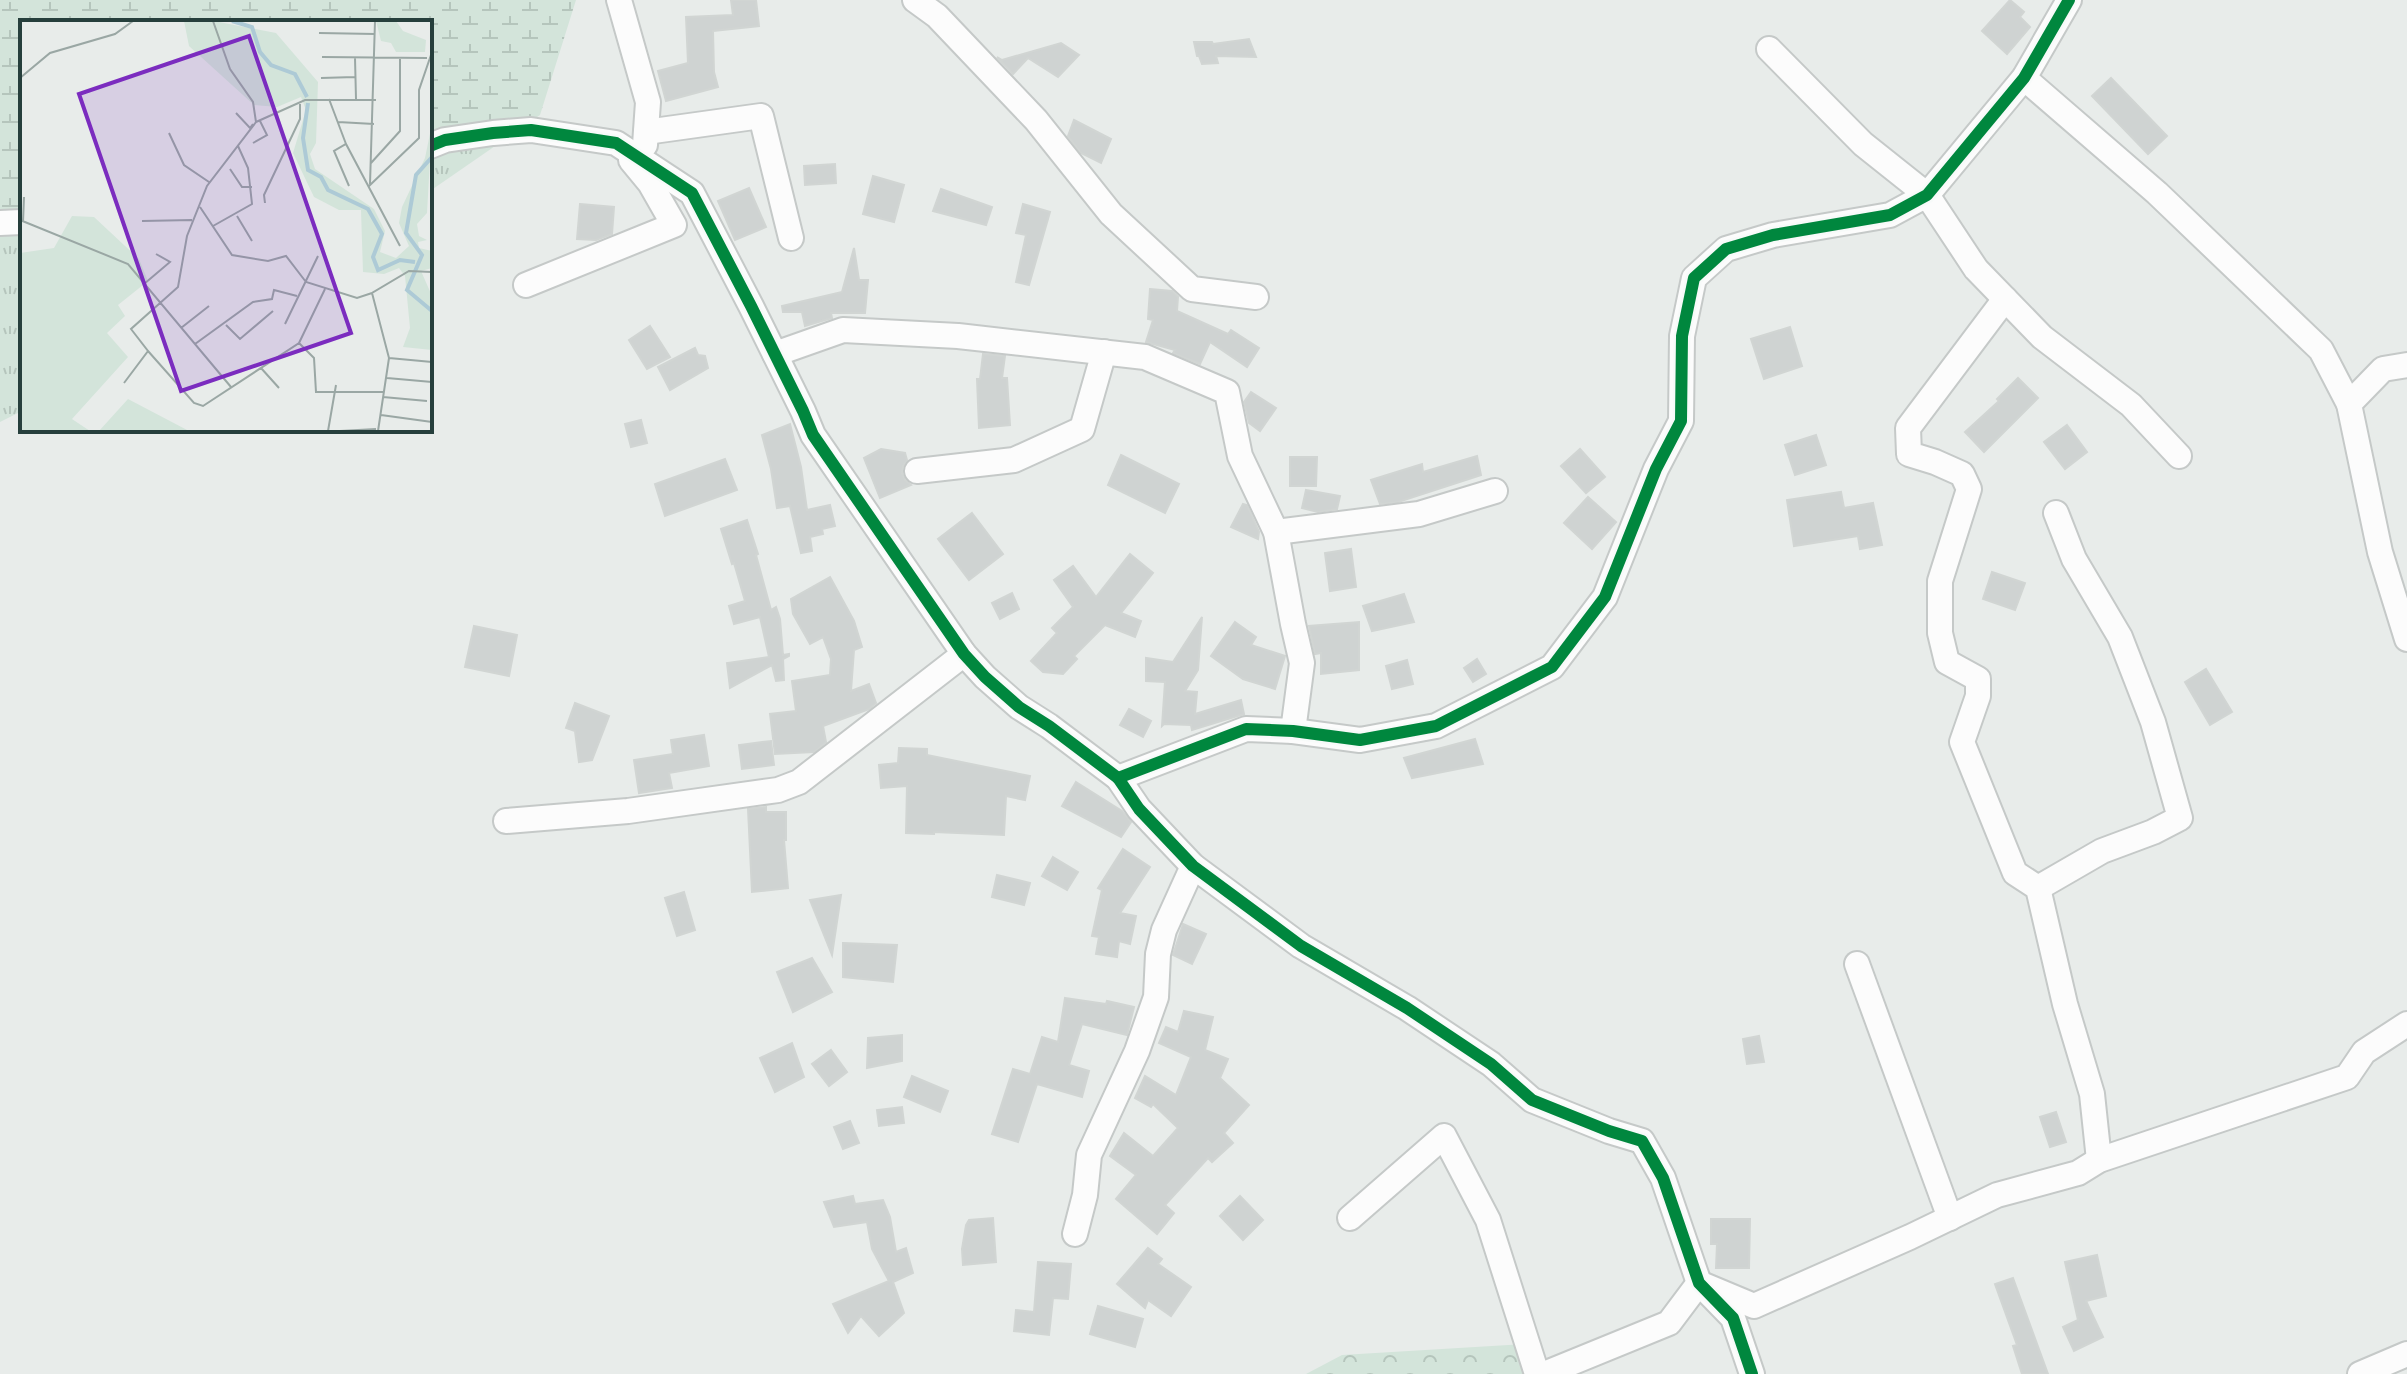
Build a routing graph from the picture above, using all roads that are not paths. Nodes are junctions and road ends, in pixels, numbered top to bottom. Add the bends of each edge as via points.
1 (619, 0) edge
2 (915, 0) edge
3 (2069, 0) edge
4 (1769, 49) dead end
5 (2024, 78) junction
6 (646, 132) junction
7 (616, 143) junction
8 (432, 145) edge
9 (644, 160) junction
10 (1927, 195) junction
11 (20, 222) edge
12 (0, 223) edge
13 (791, 238) dead end
14 (526, 285) dead end
15 (1256, 297) dead end
16 (2005, 299) junction
17 (1104, 352) junction
18 (775, 354) junction
19 (2407, 365) edge
20 (2349, 404) junction
21 (2179, 456) dead end
22 (917, 471) dead end
23 (1495, 491) dead end
24 (2056, 513) dead end
25 (1276, 532) junction
26 (2407, 639) edge
27 (964, 654) junction
28 (1293, 731) junction
29 (1118, 778) junction
30 (506, 821) dead end
31 (1193, 866) junction
32 (2038, 888) junction
33 (1857, 964) dead end
34 (2407, 1024) edge
35 (2099, 1160) junction
36 (1350, 1218) dead end
37 (1950, 1218) junction
38 (1075, 1234) dead end
39 (1699, 1283) junction
40 (2407, 1354) edge
41 (1537, 1374) edge
42 (1544, 1374) edge
43 (1752, 1374) edge
44 (2360, 1374) edge

1 - 6 street via 648,102
2 - 15 street via 937,16 1036,120 1111,214 1192,289
3 - 5 street
4 - 10 street via 1863,144
5 - 10 street
5 - 20 street via 2157,193 2321,350
6 - 9 street
6 - 13 street via 761,116
7 - 8 street via 531,130
7 - 9 street
7 - 14 street via 650,183 674,225
9 - 18 street via 692,193
10 - 16 street via 1976,269
10 - 28 street via 1890,215 1773,235 1726,249 1694,278 1682,336 1681,421 1605,597 1552,667 1436,726 1360,740
11 - 12 street
16 - 21 street via 2042,337 2131,405
16 - 32 street via 1908,428 1909,454 1962,474 1969,489 1940,581 1940,633 1947,662 1978,679 1978,696 1962,742 2015,873
17 - 18 street via 843,330
17 - 22 street via 1082,429 1014,460
17 - 25 street via 1145,357 1227,392 1240,456
18 - 27 street via 825,455
19 - 20 street via 2383,369
20 - 26 street via 2380,552
23 - 25 street via 1419,514
24 - 32 street via 2074,559 2120,637 2153,722 2180,818 2102,851
25 - 28 street via 1302,663
27 - 29 street via 1019,707
27 - 30 street via 799,782 778,790
28 - 29 street via 1246,729
29 - 31 street via 1139,809
31 - 38 street via 1164,930 1156,997 1137,1051 1089,1155
31 - 39 street via 1301,946 1491,1064 1532,1100 1642,1141 1663,1178
32 - 35 street via 2092,1094
33 - 37 street
34 - 35 street via 2364,1052 2347,1077
35 - 37 street via 2078,1173 1997,1195
36 - 41 street via 1444,1136 1488,1220
37 - 39 street via 1754,1306
39 - 42 street via 1669,1323
39 - 43 street via 1733,1318
40 - 44 street

